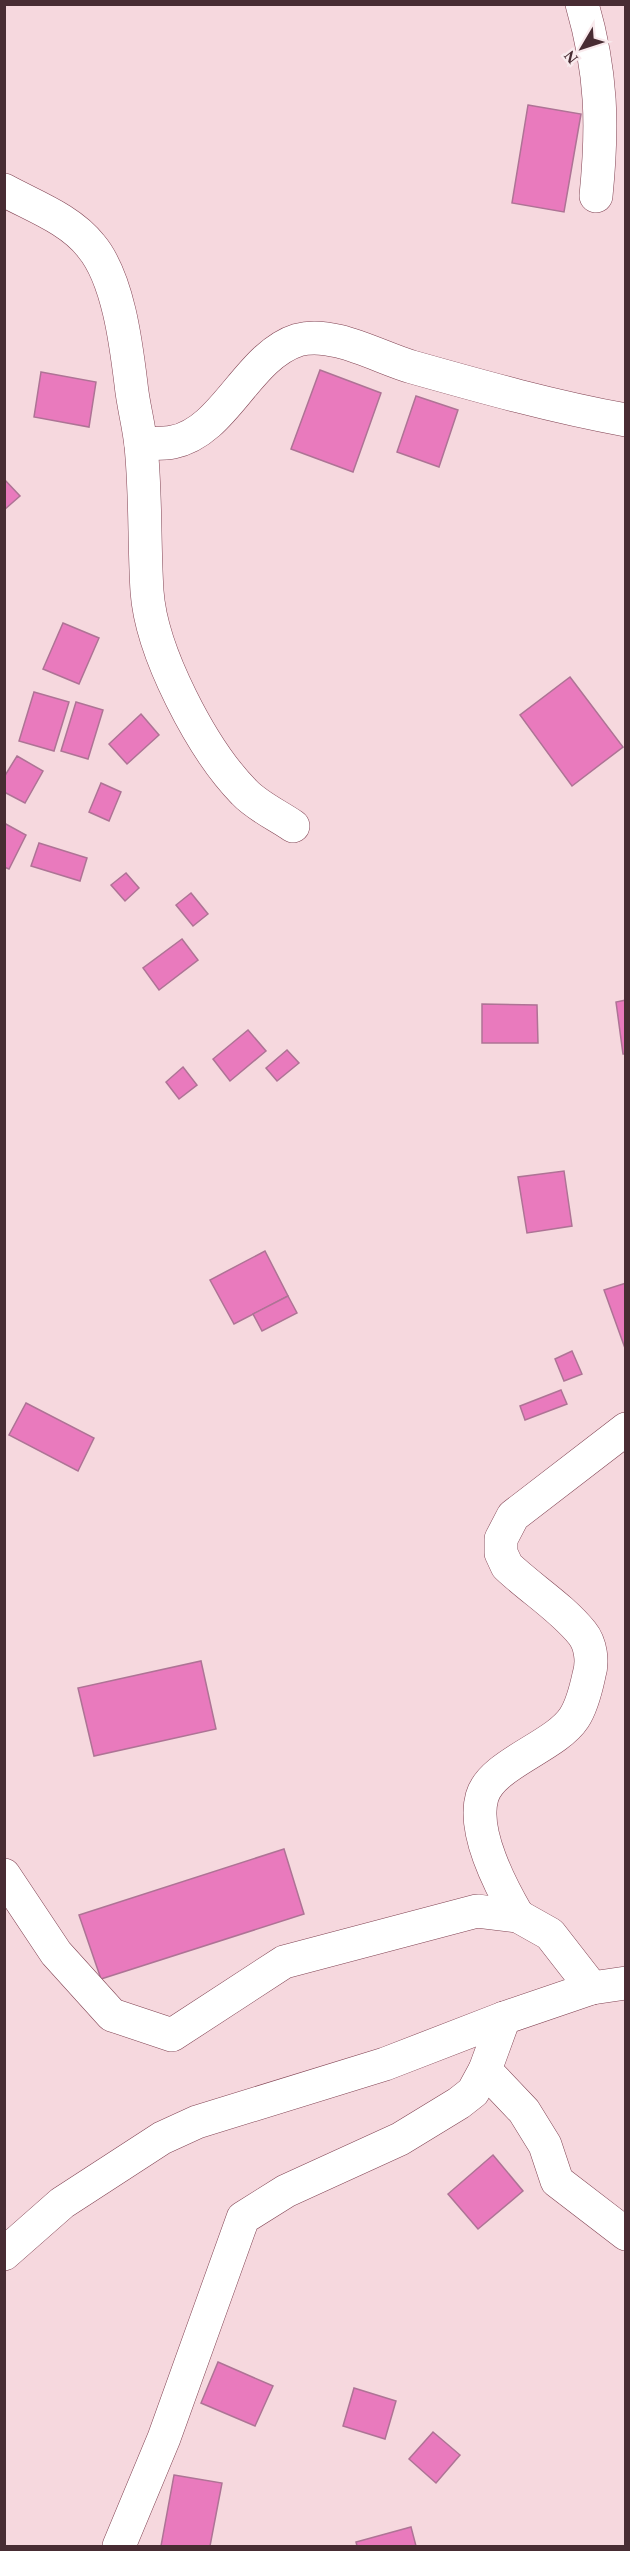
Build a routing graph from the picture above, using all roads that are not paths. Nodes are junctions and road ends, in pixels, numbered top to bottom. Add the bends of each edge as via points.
1 (582, 4) edge
2 (4, 190) edge
3 (596, 196) dead end
4 (626, 420) edge
5 (141, 444) junction
6 (293, 826) dead end
7 (626, 1430) edge
8 (4, 1875) edge
9 (518, 1916) junction
10 (626, 1983) edge
11 (592, 1988) junction
12 (504, 2018) junction
13 (484, 2070) junction
14 (626, 2234) edge
15 (4, 2254) edge
16 (119, 2547) edge

1 - 3 street via 601,93 602,137
2 - 5 street via 71,226 92,246 103,265 126,342
4 - 5 street via 515,396 409,367 352,346 302,339 267,356 236,395 200,429 175,442
5 - 6 street via 147,593 159,647 198,731 245,793
7 - 9 street via 513,1516 501,1539 501,1553 507,1566 583,1634 593,1662 574,1718 490,1782 482,1797 481,1820 488,1851 498,1881
8 - 9 street via 56,1953 112,2015 172,2035 284,1962 477,1911
9 - 11 street via 550,1934
10 - 11 street
11 - 12 street
12 - 13 street
12 - 15 street via 385,2064 197,2122 162,2138 62,2203
13 - 14 street via 524,2111 545,2145 557,2181
13 - 16 street via 473,2092 434,2120 286,2192 243,2218 164,2438

